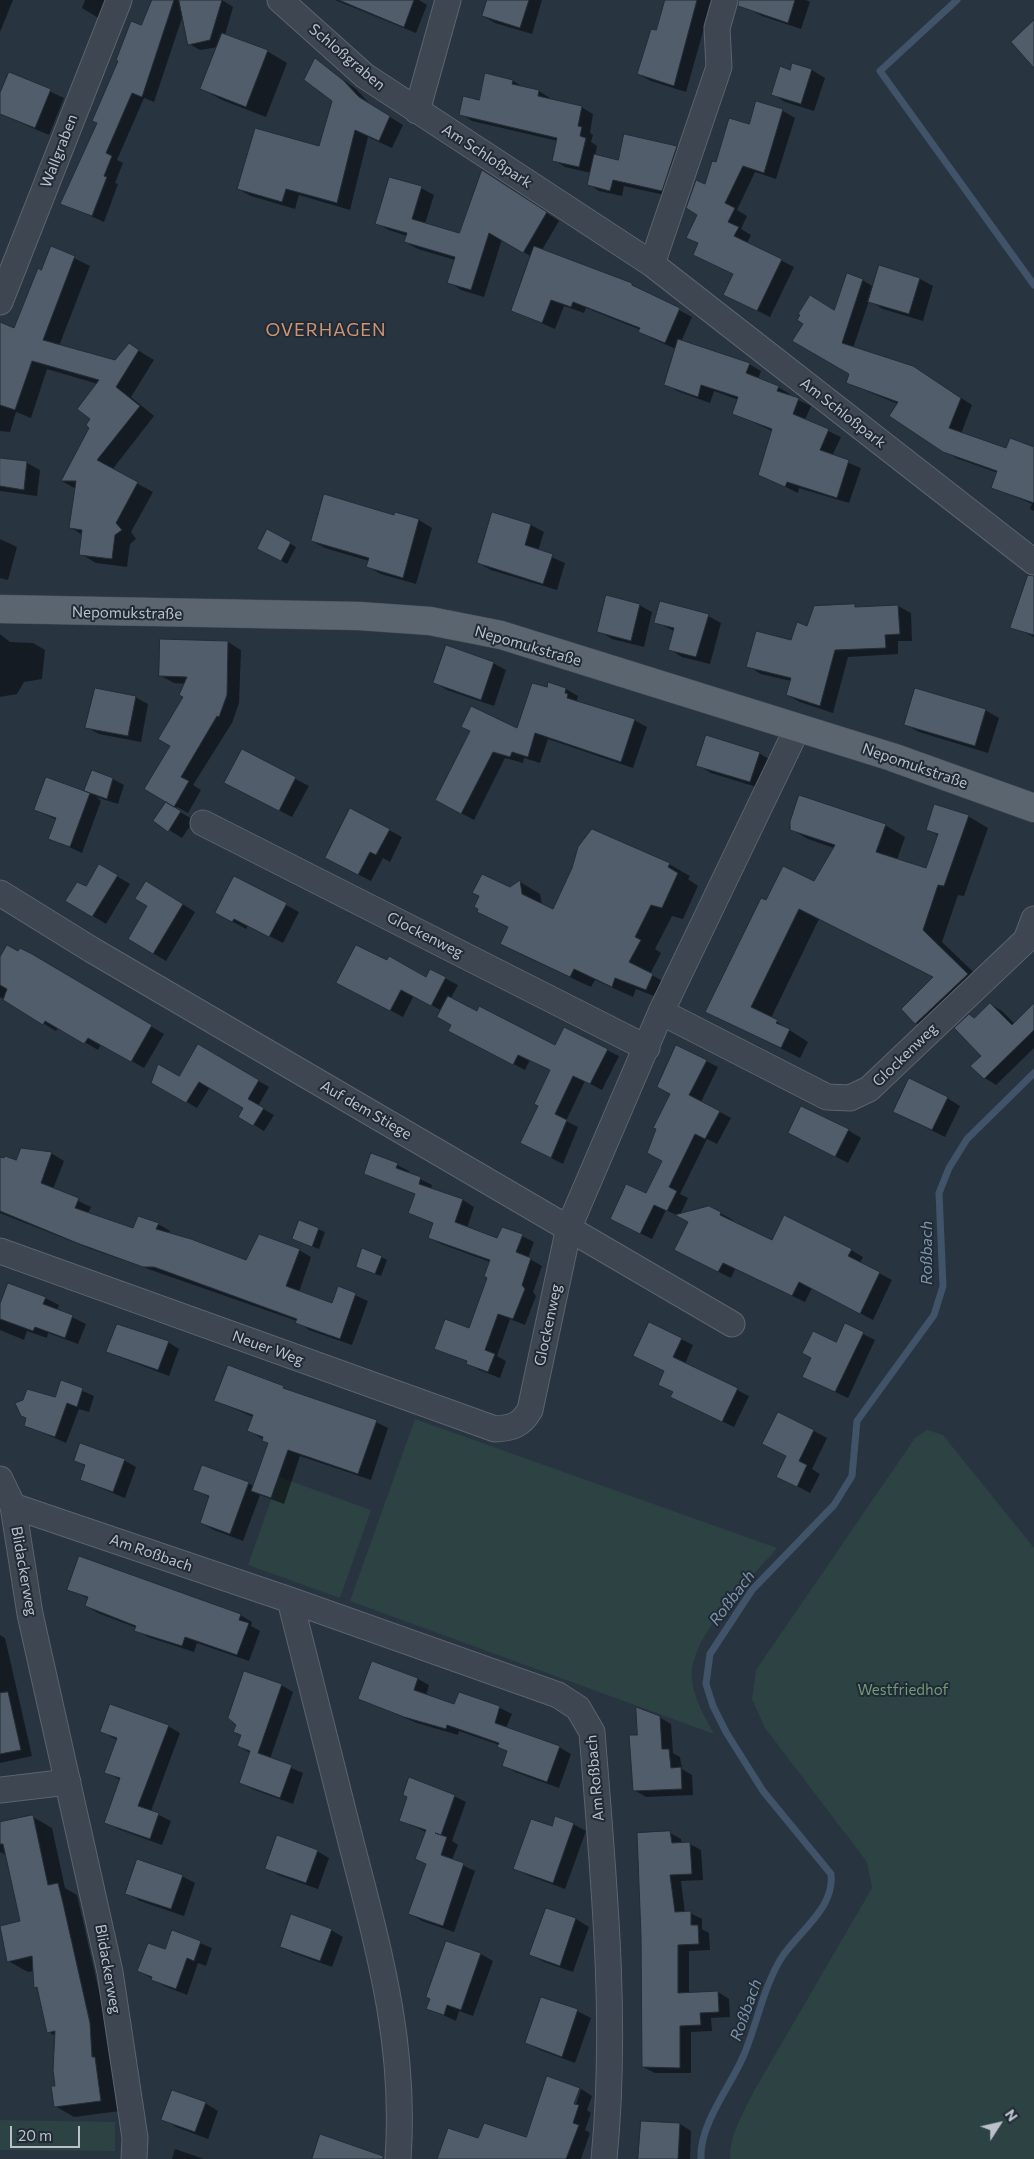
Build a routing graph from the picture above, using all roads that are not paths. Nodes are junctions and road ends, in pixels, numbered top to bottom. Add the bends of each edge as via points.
1 (119, 0) edge
2 (280, 0) edge
3 (448, 0) edge
4 (725, 0) edge
5 (417, 111) junction
6 (652, 264) junction
7 (0, 302) edge
8 (1034, 562) edge
9 (0, 609) edge
10 (797, 729) junction
11 (1034, 808) edge
12 (203, 823) dead end
13 (0, 893) edge
14 (1034, 919) edge
15 (661, 1012) junction
16 (646, 1048) junction
17 (568, 1228) junction
18 (0, 1251) edge
19 (732, 1324) dead end
20 (530, 1410) joint
21 (0, 1480) edge
22 (13, 1506) junction
23 (290, 1600) junction
24 (68, 1782) junction
25 (0, 1790) edge
26 (134, 2159) edge
27 (398, 2159) edge
28 (604, 2159) edge

1 - 7 street, Wallgraben
2 - 5 street, Schloßgraben via 365,76
3 - 5 street
4 - 6 street via 717,28 719,67
5 - 6 street, Am Schloßpark
6 - 8 street, Am Schloßpark
9 - 10 main road, Nepomukstraße via 359,616 430,621 501,635
10 - 11 main road, Nepomukstraße via 892,757
10 - 15 street, Glockenweg
12 - 16 street, Glockenweg
13 - 17 street, Auf dem Stiege via 100,955
14 - 15 street, Glockenweg via 1026,940 869,1089 850,1098 827,1097
15 - 16 street, Glockenweg
16 - 17 street, Glockenweg
17 - 19 street, Auf dem Stiege
17 - 20 street, Glockenweg
18 - 20 street, Neuer Weg via 495,1429 512,1428 523,1421
21 - 22 street, Blidackerweg
22 - 23 street, Am Roßbach
22 - 24 street, Blidackerweg via 30,1614
23 - 27 street via 384,1968 398,2058 401,2100
23 - 28 street, Am Roßbach via 558,1695 578,1708 592,1732 606,1910 610,2100
24 - 25 street
24 - 26 street, Blidackerweg via 110,1972 135,2138

